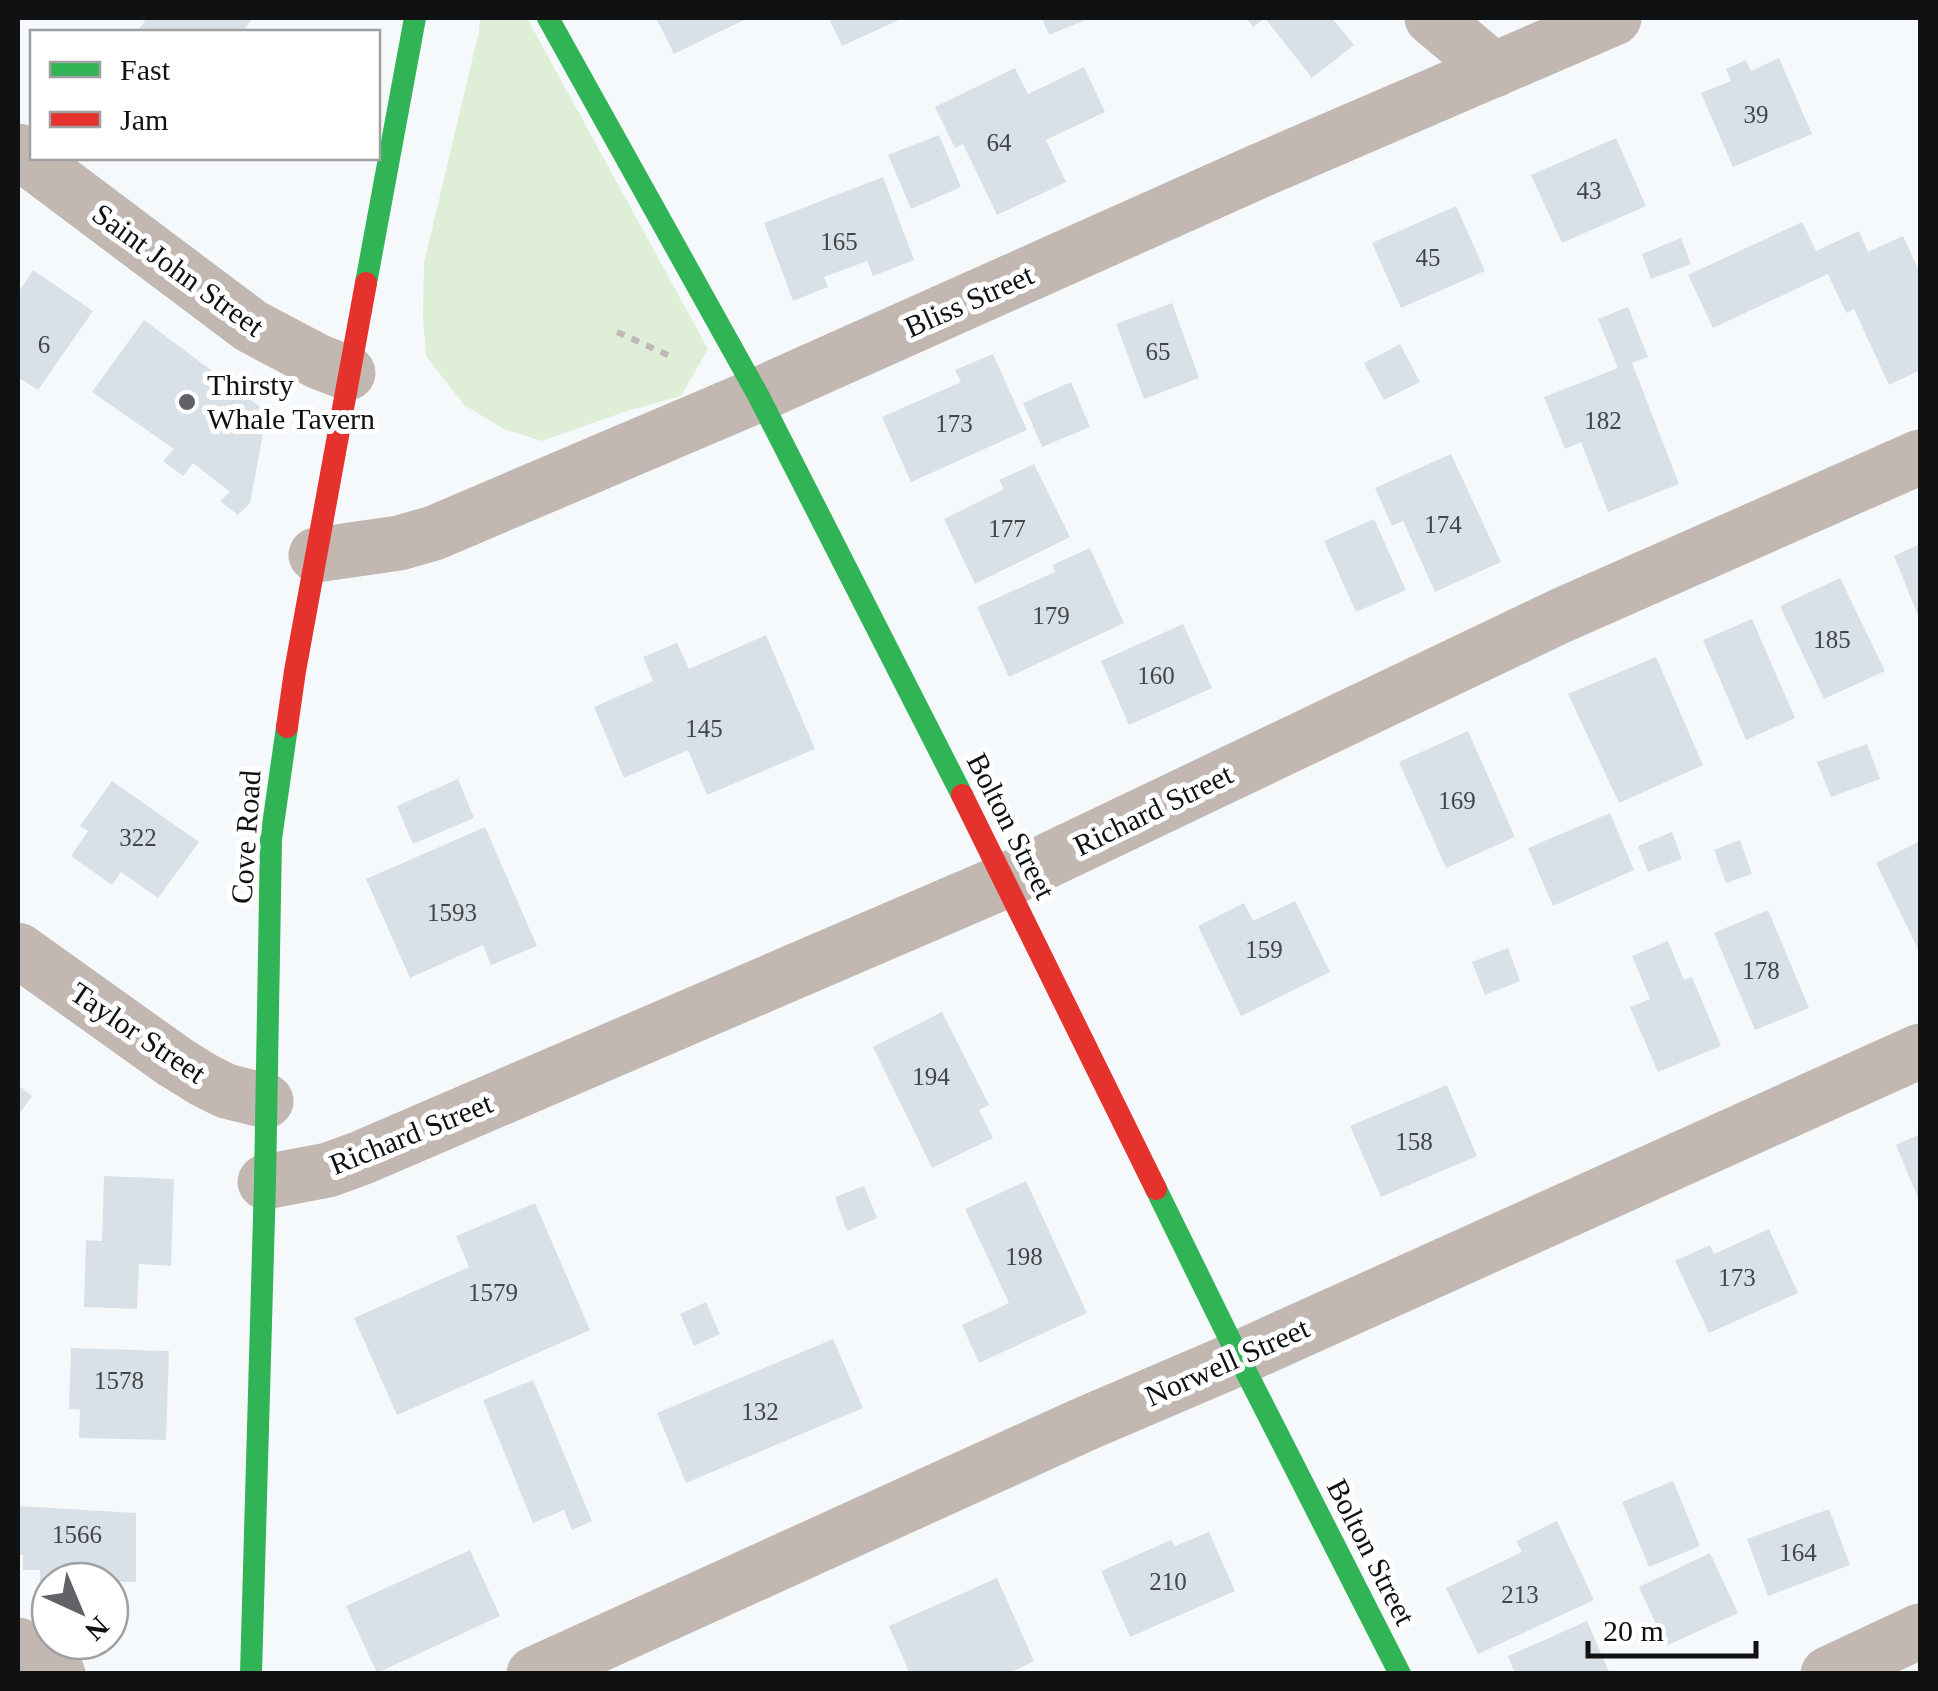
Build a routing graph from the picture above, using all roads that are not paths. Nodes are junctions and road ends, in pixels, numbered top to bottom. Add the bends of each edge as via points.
1 (415, 18) edge
2 (548, 18) edge
3 (1432, 18) edge
4 (1614, 18) edge
5 (1494, 70) junction
6 (18, 152) edge
7 (348, 373) junction
8 (758, 395) junction
9 (1920, 457) edge
10 (316, 555) junction
11 (1006, 881) junction
12 (18, 950) edge
13 (1920, 1051) edge
14 (266, 1100) junction
15 (265, 1182) junction
16 (1240, 1358) junction
17 (1920, 1631) edge
18 (18, 1645) edge
19 (58, 1674) edge
20 (252, 1674) edge
21 (534, 1674) edge
22 (1400, 1674) edge
23 (1828, 1674) edge

1 - 7 street, Cove Road
2 - 8 street, Bolton Street
3 - 5 street
4 - 5 street, Bliss Street
5 - 8 street, Bliss Street
6 - 7 street, Saint John Street via 251,326
7 - 10 street, Cove Road
8 - 10 street, Bliss Street via 434,533
8 - 11 street, Bolton Street
9 - 11 street, Richard Street via 1560,616
10 - 14 street, Cove Road via 271,839
11 - 15 street, Richard Street via 360,1158
11 - 16 street, Bolton Street
12 - 14 street, Taylor Street via 204,1080
13 - 16 street, Norwell Street
14 - 15 street, Cove Road
15 - 20 street, Cove Road
16 - 21 street, Norwell Street
16 - 22 street, Bolton Street
17 - 23 street
18 - 19 street

